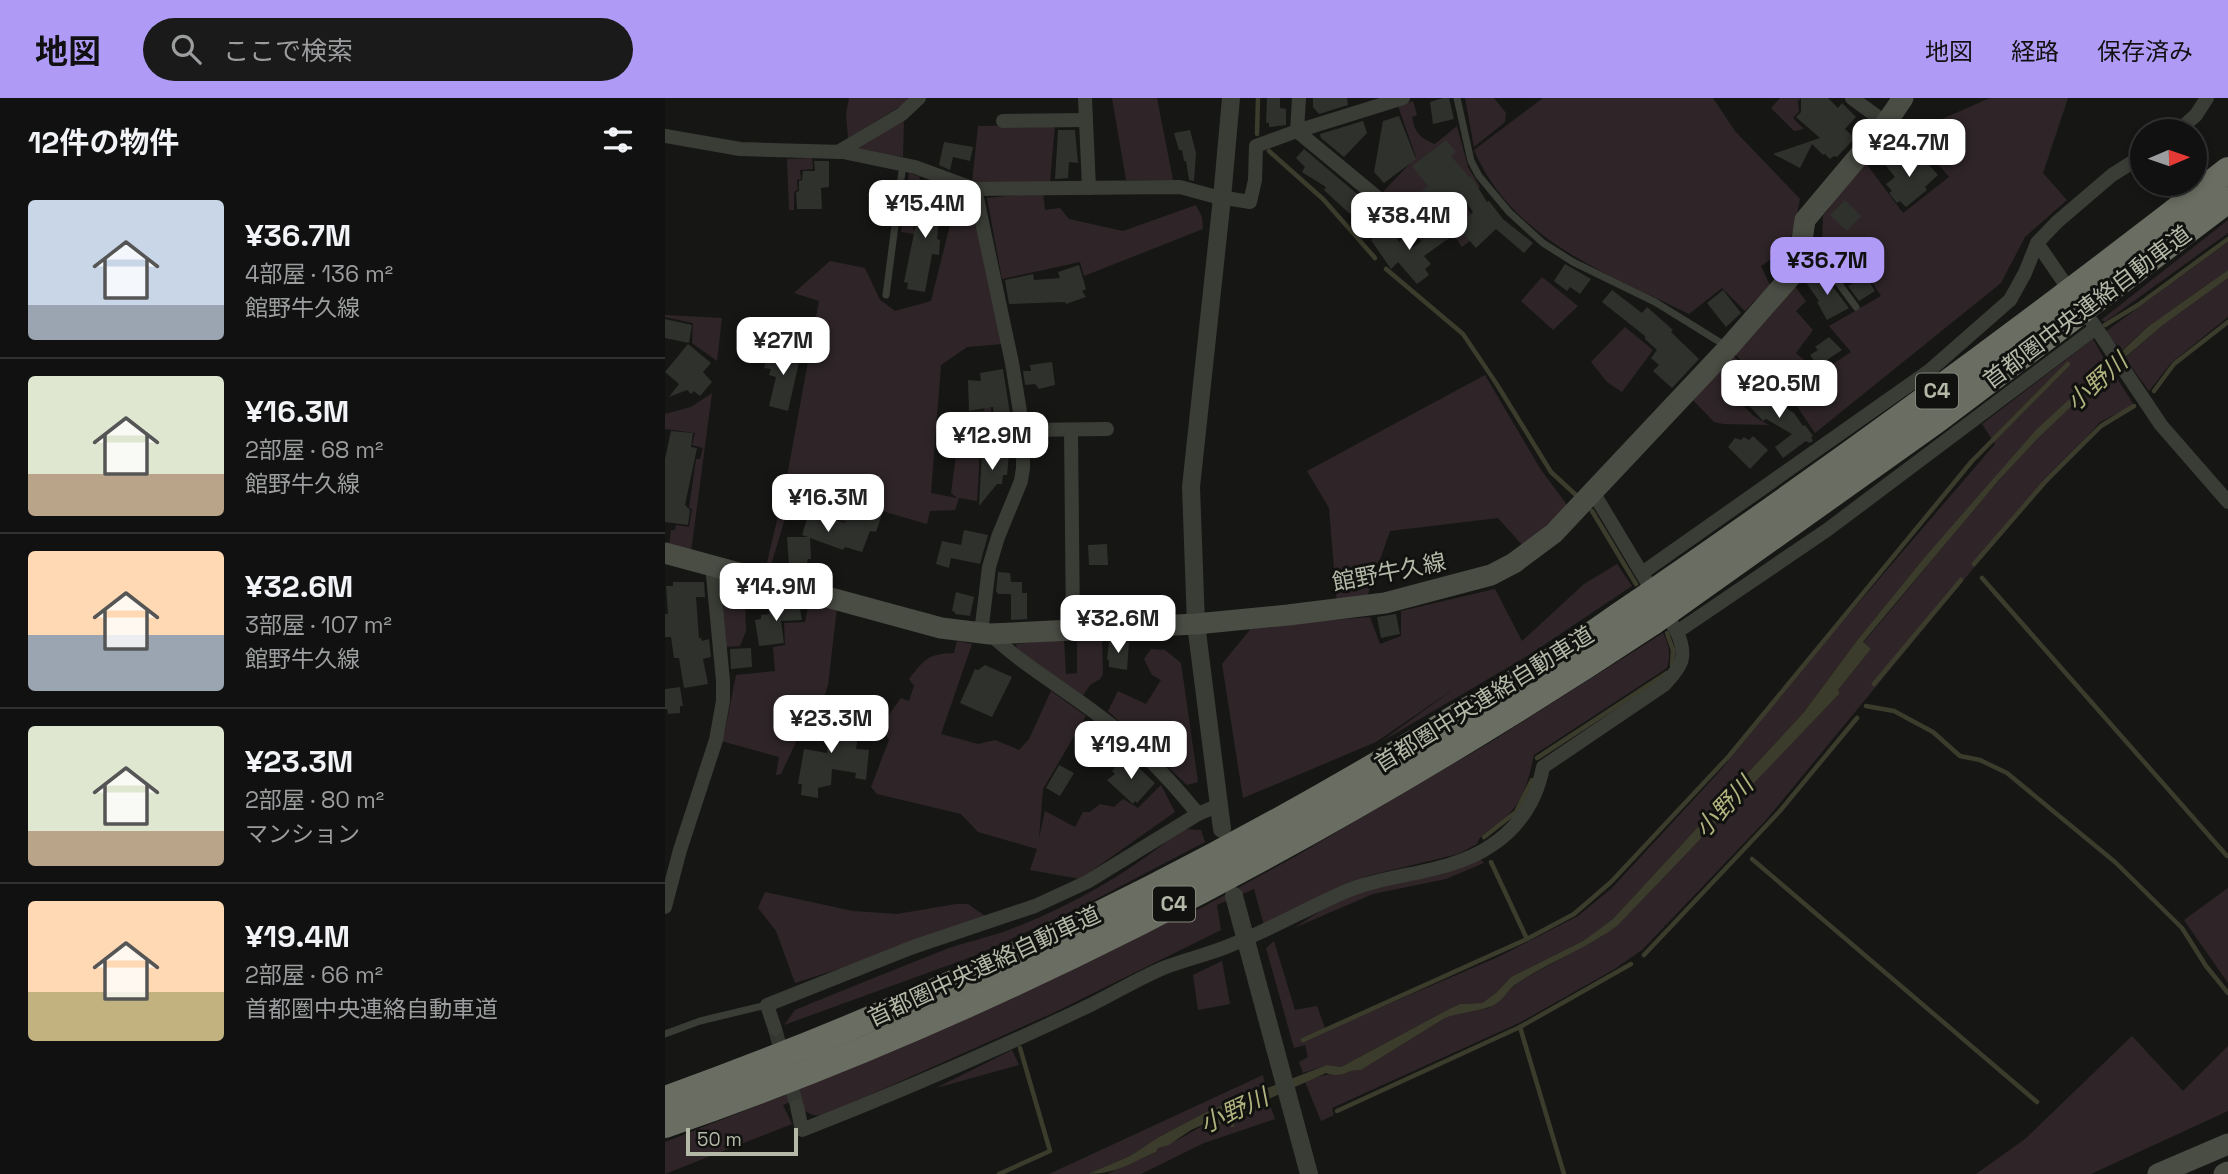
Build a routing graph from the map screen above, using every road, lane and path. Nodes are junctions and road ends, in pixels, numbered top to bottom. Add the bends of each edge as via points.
1 (919, 98) edge
2 (1084, 98) edge
3 (1231, 98) edge
4 (1299, 98) edge
5 (1402, 98) edge
6 (1457, 98) edge
7 (1851, 98) edge
8 (1903, 98) edge
9 (2207, 98) edge
10 (2192, 119) edge
11 (1086, 120) junction
12 (1003, 121) dead end
13 (1887, 123) junction
14 (1297, 131) junction
15 (665, 136) edge
16 (838, 152) junction
17 (2228, 156) edge
18 (903, 164) junction
19 (2130, 164) edge
20 (2228, 170) edge
21 (1089, 188) junction
22 (975, 189) junction
23 (1223, 198) junction
24 (2228, 200) edge
25 (1410, 229) dead end
26 (2037, 243) junction
27 (1800, 256) junction
28 (2090, 275) junction
29 (885, 295) dead end
30 (1856, 307) dead end
31 (2096, 328) junction
32 (1728, 348) junction
33 (1107, 429) dead end
34 (1023, 430) junction
35 (1071, 430) junction
36 (1593, 492) junction
37 (2228, 502) edge
38 (665, 552) edge
39 (712, 565) junction
40 (1642, 573) junction
41 (1656, 618) junction
42 (1196, 624) junction
43 (1073, 630) junction
44 (985, 634) junction
45 (1219, 804) junction
46 (1198, 814) junction
47 (1222, 829) dead end
48 (1234, 896) dead end
49 (665, 907) edge
50 (1245, 939) junction
51 (767, 1005) junction
52 (775, 1030) tunnel mouth
53 (665, 1034) edge
54 (665, 1099) edge
55 (797, 1106) tunnel mouth
56 (665, 1125) edge
57 (2228, 1144) edge
58 (1309, 1174) edge
59 (2158, 1174) edge

1 - 16 street via 902,114
2 - 11 street
3 - 23 street
4 - 14 street
5 - 14 street
6 - 32 lane via 1471,160 1509,212 1573,262 1655,302
7 - 13 street
8 - 13 main road, 館野牛久線
9 - 10 street
11 - 12 street
11 - 21 street
13 - 27 main road, 館野牛久線 via 1805,220
14 - 23 street via 1256,146 1250,202
14 - 25 street
15 - 16 street via 740,149
16 - 18 street
17 - 28 highway, bridge
18 - 22 street
18 - 29 lane
19 - 26 street via 2082,199
20 - 28 highway, 首都圏中央連絡自動車道 / C4, bridge
21 - 22 street
21 - 23 street via 1180,187
22 - 34 street
23 - 42 street via 1191,487
24 - 41 highway, 首都圏中央連絡自動車道 / C4, bridge via 1937,420
26 - 31 street
26 - 40 street via 2010,300 1929,371
27 - 30 lane via 1823,262
27 - 32 main road, 館野牛久線 via 1792,275
28 - 41 highway, 首都圏中央連絡自動車道 / C4, bridge via 1836,465
31 - 37 street via 2161,425
31 - 41 street via 1826,530
32 - 36 main road, 館野牛久線
33 - 35 street
34 - 35 street
34 - 44 street via 1021,481 989,568
35 - 43 street
36 - 40 street
36 - 42 main road, 館野牛久線 via 1537,548 1490,575 1385,603
38 - 39 main road, 館野牛久線
39 - 44 main road, 館野牛久線 via 941,628
39 - 49 street via 723,701 716,740
40 - 41 street
41 - 50 street via 1683,650 1680,668 1664,685 1543,767 1531,804 1492,845 1445,865 1372,881
41 - 54 highway, 首都圏中央連絡自動車道 / C4 via 1562,654 1366,772 1090,919 889,1010
41 - 56 highway, 首都圏中央連絡自動車道 / C4 via 1412,773 1177,902 909,1030
42 - 43 main road, 館野牛久線
42 - 45 street
43 - 44 main road, 館野牛久線
44 - 46 street via 1111,725 1169,779
45 - 46 street
45 - 47 street
46 - 51 street via 1087,882 1035,906 913,947
48 - 50 street
50 - 55 street via 1165,968 1081,1010 802,1130
50 - 58 street
51 - 52 street
51 - 53 lane
57 - 59 main road

